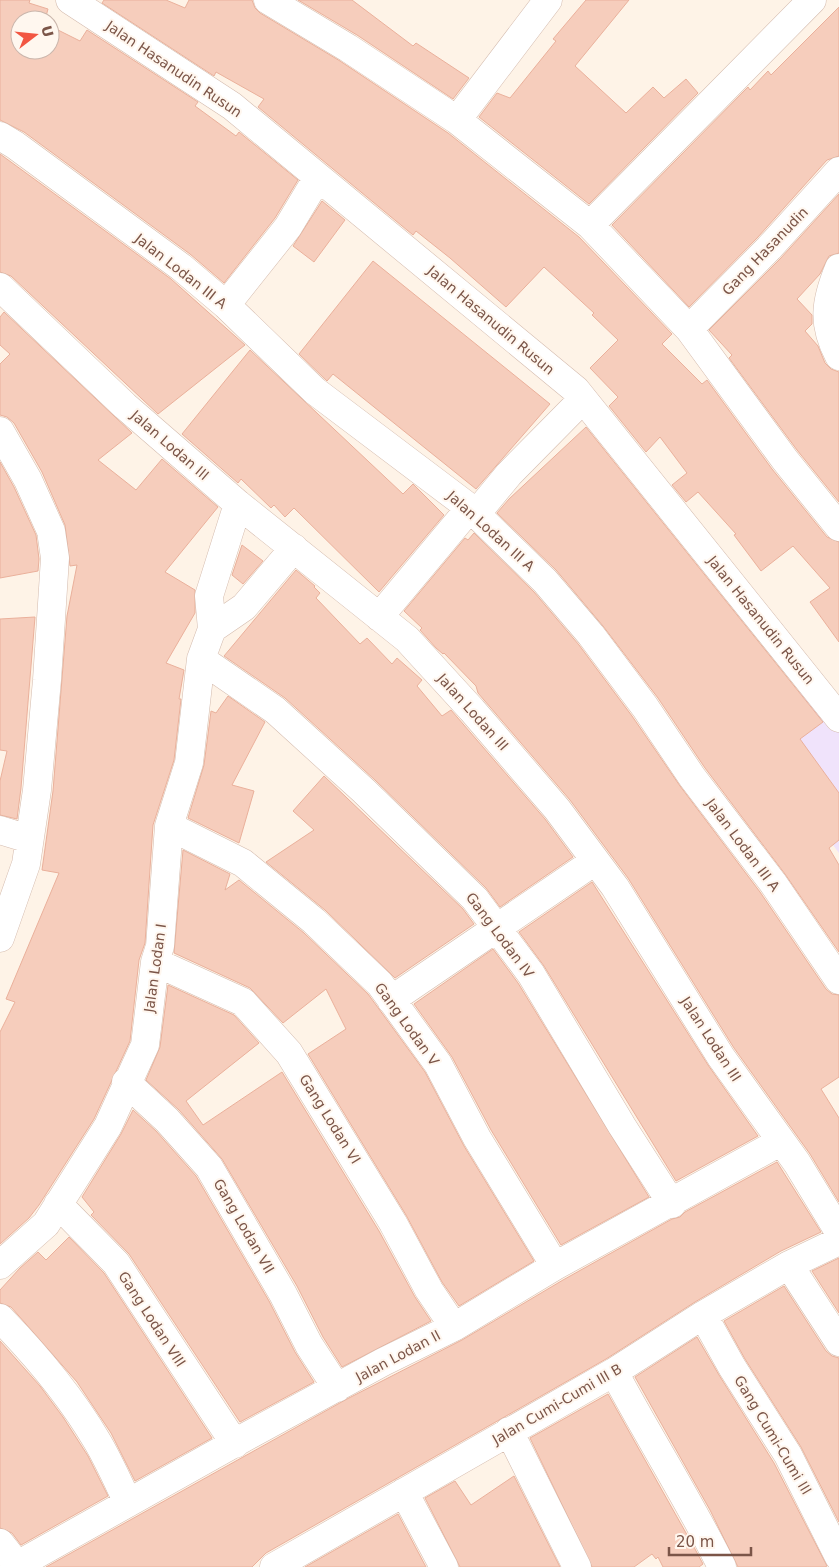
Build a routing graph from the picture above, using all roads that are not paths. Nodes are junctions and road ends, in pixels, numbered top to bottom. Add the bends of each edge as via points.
1 (70, 0) edge
2 (268, 0) edge
3 (548, 0) edge
4 (812, 0) edge
5 (457, 120) junction
6 (0, 136) edge
7 (839, 171) edge
8 (318, 177) junction
9 (590, 225) junction
10 (839, 268) edge
11 (0, 288) edge
12 (226, 305) junction
13 (689, 329) junction
14 (839, 356) edge
15 (583, 399) junction
16 (0, 430) edge
17 (238, 504) junction
18 (473, 511) junction
19 (839, 527) edge
20 (294, 548) junction
21 (379, 617) junction
22 (212, 629) junction
23 (201, 659) junction
24 (839, 718) edge
25 (169, 826) junction
26 (0, 830) edge
27 (29, 839) junction
28 (596, 861) junction
29 (496, 927) junction
30 (0, 938) edge
31 (155, 962) junction
32 (839, 980) edge
33 (391, 1000) junction
34 (126, 1082) junction
35 (780, 1142) junction
36 (58, 1204) junction
37 (672, 1204) junction
38 (839, 1232) edge
39 (839, 1241) edge
40 (0, 1265) edge
41 (789, 1265) junction
42 (555, 1266) junction
43 (703, 1315) junction
44 (0, 1318) edge
45 (454, 1327) junction
46 (839, 1342) edge
47 (614, 1372) junction
48 (337, 1388) junction
49 (509, 1431) junction
50 (234, 1444) junction
51 (404, 1492) junction
52 (128, 1503) junction
53 (0, 1543) edge
54 (839, 1557) edge
55 (306, 1559) edge
56 (17, 1566) edge
57 (274, 1567) edge
58 (444, 1567) edge
59 (577, 1567) edge
60 (722, 1567) edge

1 - 8 street, Jalan Hasanudin Rusun via 232,106
2 - 5 street
3 - 5 street
4 - 9 street
5 - 9 street
6 - 12 street, Jalan Lodan III A via 181,267
7 - 13 street, Gang Hasanudin
8 - 12 street via 288,227
8 - 15 street, Jalan Hasanudin Rusun
9 - 13 street
10 - 14 street via 827,306 828,337
11 - 17 street, Jalan Lodan III via 124,406
12 - 18 street, Jalan Lodan III A via 315,391
13 - 19 street via 785,460
15 - 18 street
15 - 24 street, Jalan Hasanudin Rusun
16 - 27 street via 51,531 55,558 48,680
17 - 20 street, Jalan Lodan III
17 - 22 street, Jalan Lodan I via 209,596
18 - 21 street
18 - 32 street, Jalan Lodan III A via 545,581 591,635 692,777 773,883
20 - 21 street, Jalan Lodan III
20 - 22 street via 244,607
21 - 28 street, Jalan Lodan III via 407,639 472,710 557,809
22 - 23 street, Jalan Lodan I
23 - 25 street, Jalan Lodan I via 189,763
23 - 29 street, Gang Lodan IV via 275,710 305,737 475,899
25 - 31 street, Jalan Lodan I via 160,946
25 - 33 street, Gang Lodan V via 243,863 314,921 380,984
26 - 27 street
27 - 30 street via 26,864
28 - 29 street
28 - 35 street, Jalan Lodan III via 615,886 721,1057
29 - 33 street
29 - 37 street, Gang Lodan IV via 531,974
31 - 34 street, Jalan Lodan I via 145,1045
31 - 45 street, Gang Lodan VI via 243,1002 289,1052
33 - 42 street, Gang Lodan V via 438,1064 477,1138
34 - 36 street, Jalan Lodan I via 108,1126
34 - 48 street, Gang Lodan VII via 167,1120 209,1167 309,1346
35 - 37 street, Jalan Lodan II
35 - 38 street, Jalan Lodan III via 797,1163
36 - 40 street, Jalan Lodan I via 46,1224
36 - 50 street, Gang Lodan VIII via 116,1263
37 - 42 street, Jalan Lodan II
39 - 41 street, Jalan Cumi-Cumi III B
41 - 43 street, Jalan Cumi-Cumi III B
41 - 46 street
42 - 45 street, Jalan Lodan II
43 - 47 street, Jalan Cumi-Cumi III B
43 - 54 street, Gang Cumi-Cumi III via 736,1375 788,1456
44 - 52 street via 70,1398 98,1442
45 - 48 street, Jalan Lodan II
47 - 49 street, Jalan Cumi-Cumi III B
47 - 60 street via 694,1509
48 - 50 street, Jalan Lodan II
49 - 51 street, Jalan Cumi-Cumi III B
49 - 59 street
50 - 52 street, Jalan Lodan II
51 - 55 street, Jalan Cumi-Cumi III B
51 - 58 street
52 - 56 street, Jalan Lodan II
53 - 56 street
55 - 57 street, Jalan Cumi-Cumi III B

